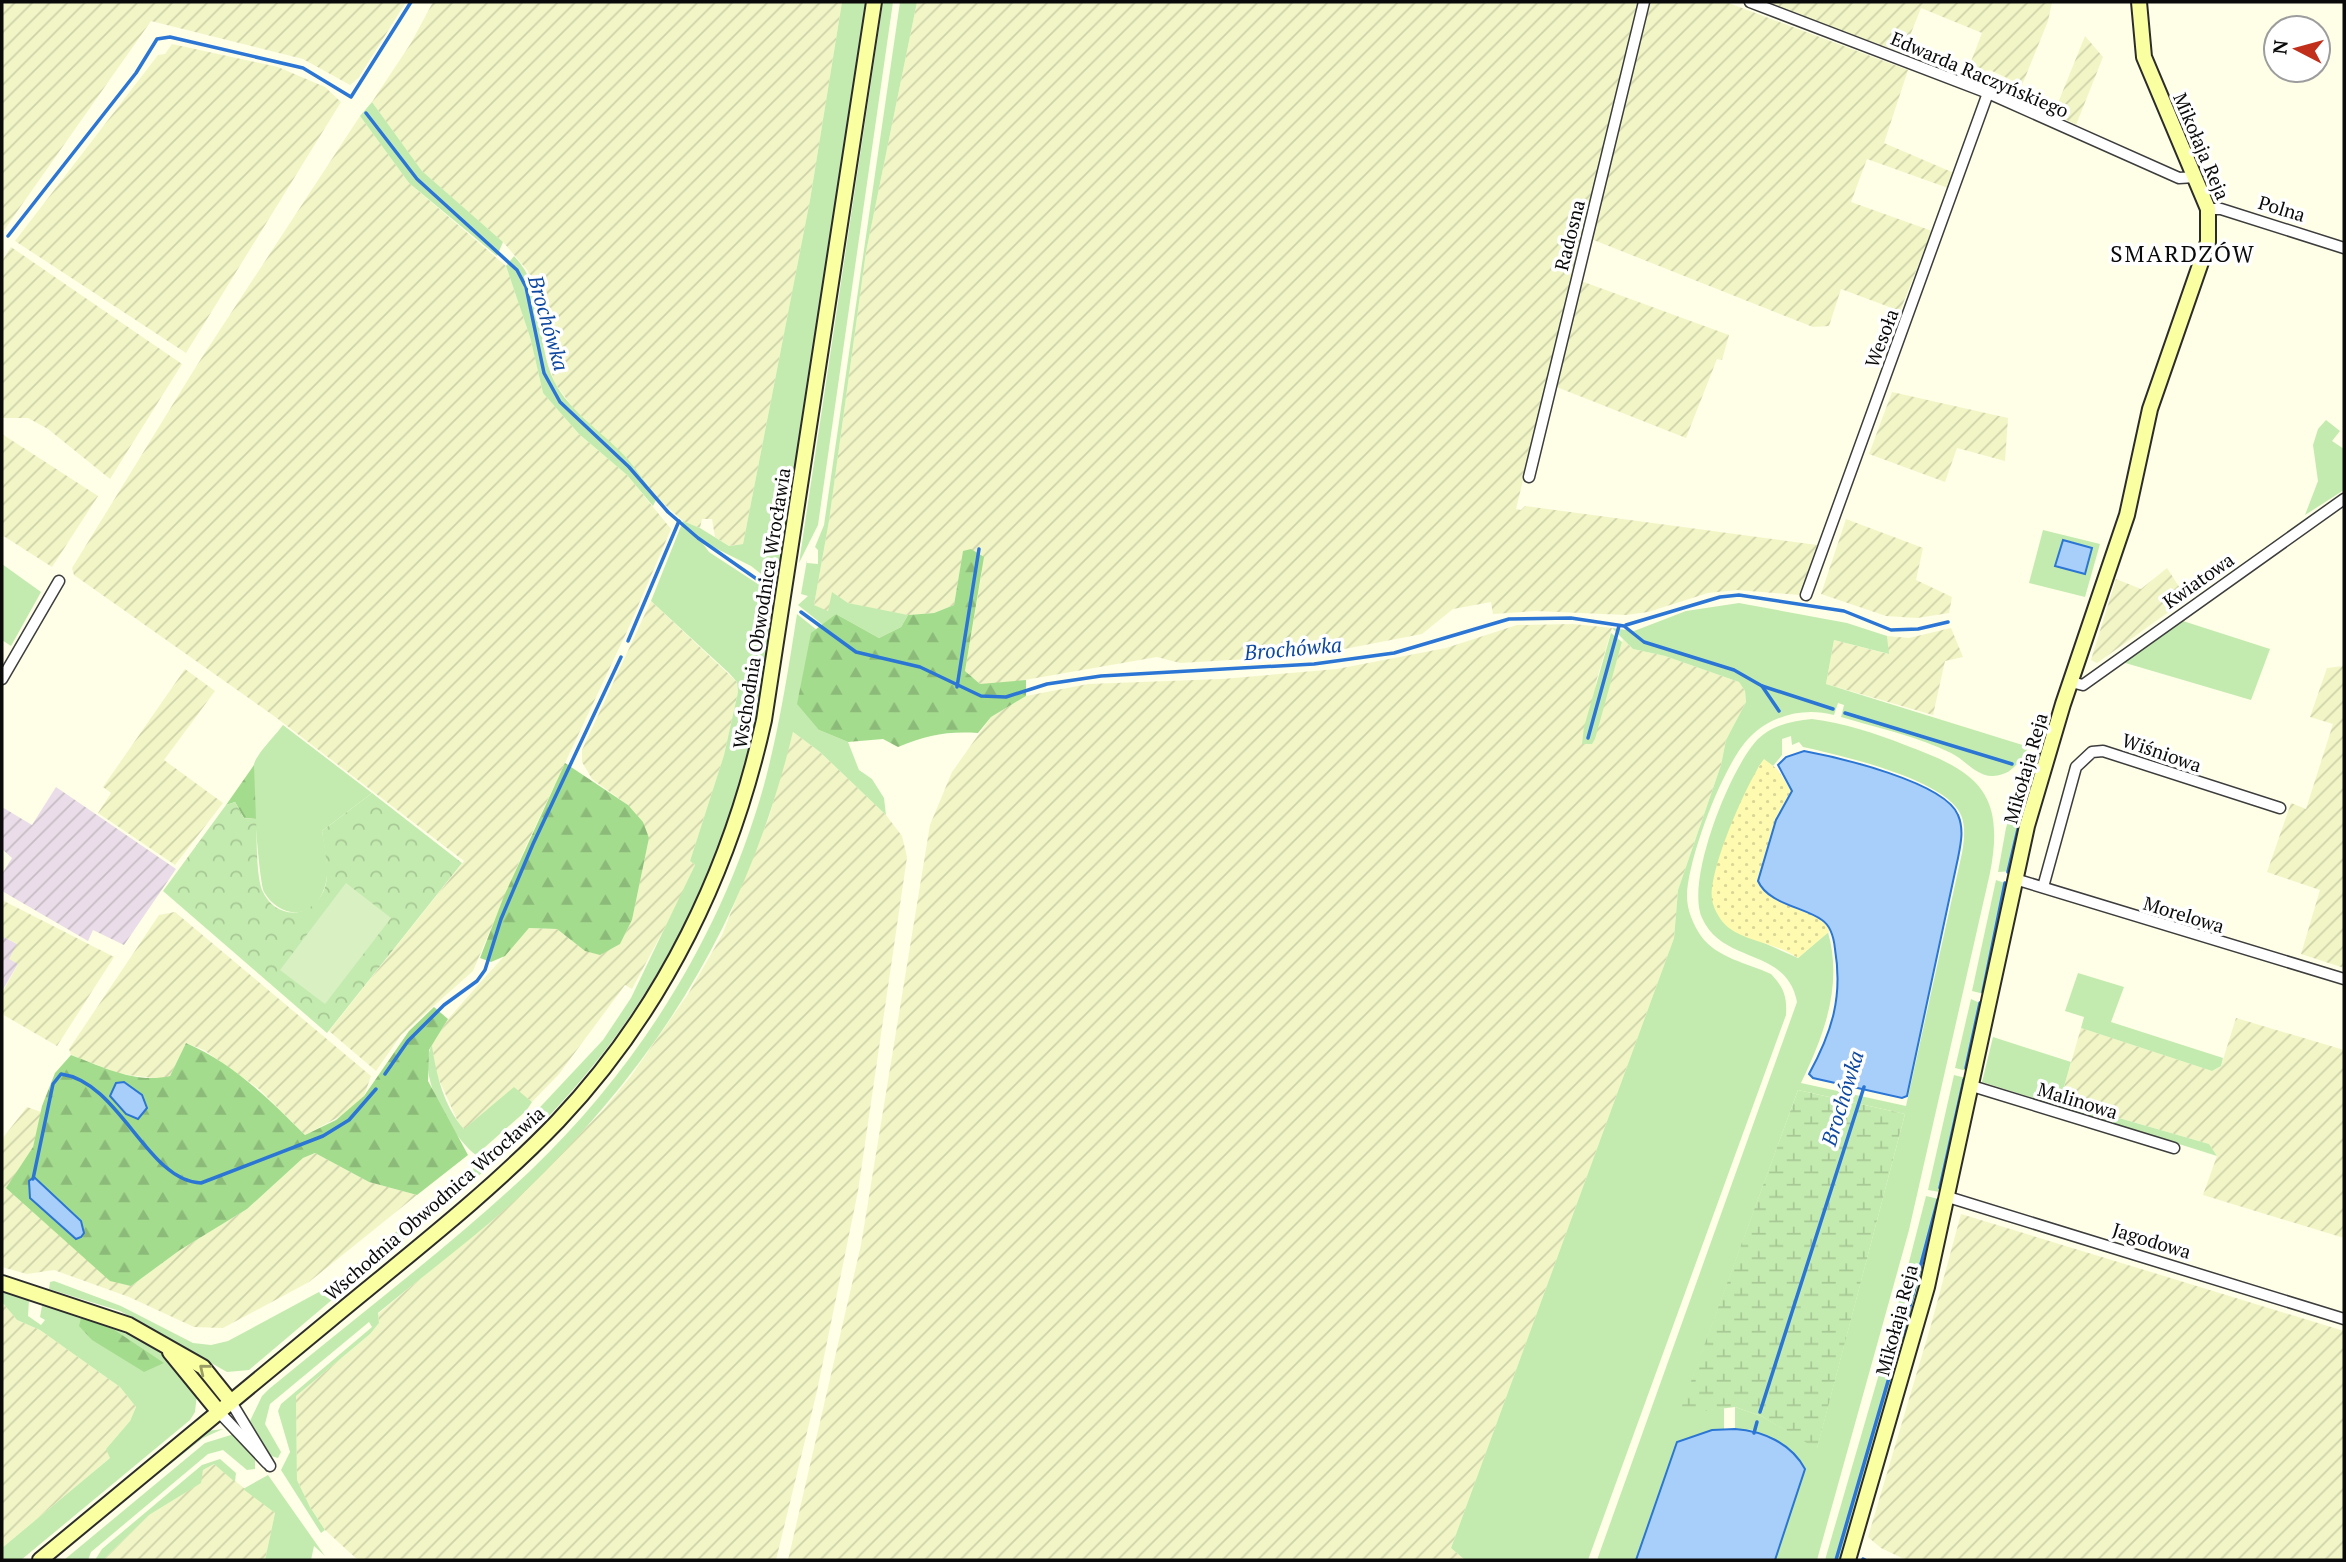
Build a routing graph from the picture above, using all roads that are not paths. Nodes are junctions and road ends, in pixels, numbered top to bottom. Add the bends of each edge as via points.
1 (874, 2) edge
2 (1644, 2) edge
3 (1750, 2) edge
4 (2139, 2) edge
5 (1988, 93) junction
6 (2195, 177) junction
7 (2208, 209) junction
8 (2344, 248) edge
9 (1529, 477) dead end
10 (2344, 499) edge
11 (59, 580) dead end
12 (1806, 595) dead end
13 (2, 679) edge
14 (2071, 682) junction
15 (2280, 808) dead end
16 (2015, 880) junction
17 (2043, 887) junction
18 (2344, 979) edge
19 (1972, 1087) junction
20 (2174, 1148) dead end
21 (1948, 1197) junction
22 (2, 1283) edge
23 (2344, 1319) edge
24 (167, 1348) junction
25 (231, 1402) junction
26 (219, 1412) junction
27 (40, 1560) edge
28 (1848, 1560) edge

1 - 25 street, Wschodnia Obwodnica Wrocławia via 781,618 754,763 732,837 683,947 636,1024 578,1098 534,1144
2 - 9 street, Radosna
3 - 5 street, Edwarda Raczyńskiego
4 - 6 street, Mikołaja Reja via 2144,57
5 - 6 street, Edwarda Raczyńskiego via 2179,178
5 - 12 street, Wesoła
6 - 7 street, Mikołaja Reja
7 - 8 street, Polna
7 - 14 street, Mikołaja Reja via 2208,242 2150,409 2127,515
10 - 14 street, Kwiatowa via 2083,685
11 - 13 street
14 - 16 street, Mikołaja Reja
15 - 17 street, Wiśniowa via 2114,754 2092,752 2076,767
16 - 17 street, Morelowa
16 - 19 street, Mikołaja Reja
17 - 18 street, Morelowa
19 - 20 street, Malinowa
19 - 21 street, Mikołaja Reja
21 - 23 street, Jagodowa
21 - 28 street, Mikołaja Reja via 1927,1287
22 - 24 street via 108,1316
25 -> 24 street via 203,1367
24 - 26 street
25 - 26 street, Wschodnia Obwodnica Wrocławia
25 - 26 street via 270,1466
26 - 27 street, Wschodnia Obwodnica Wrocławia

